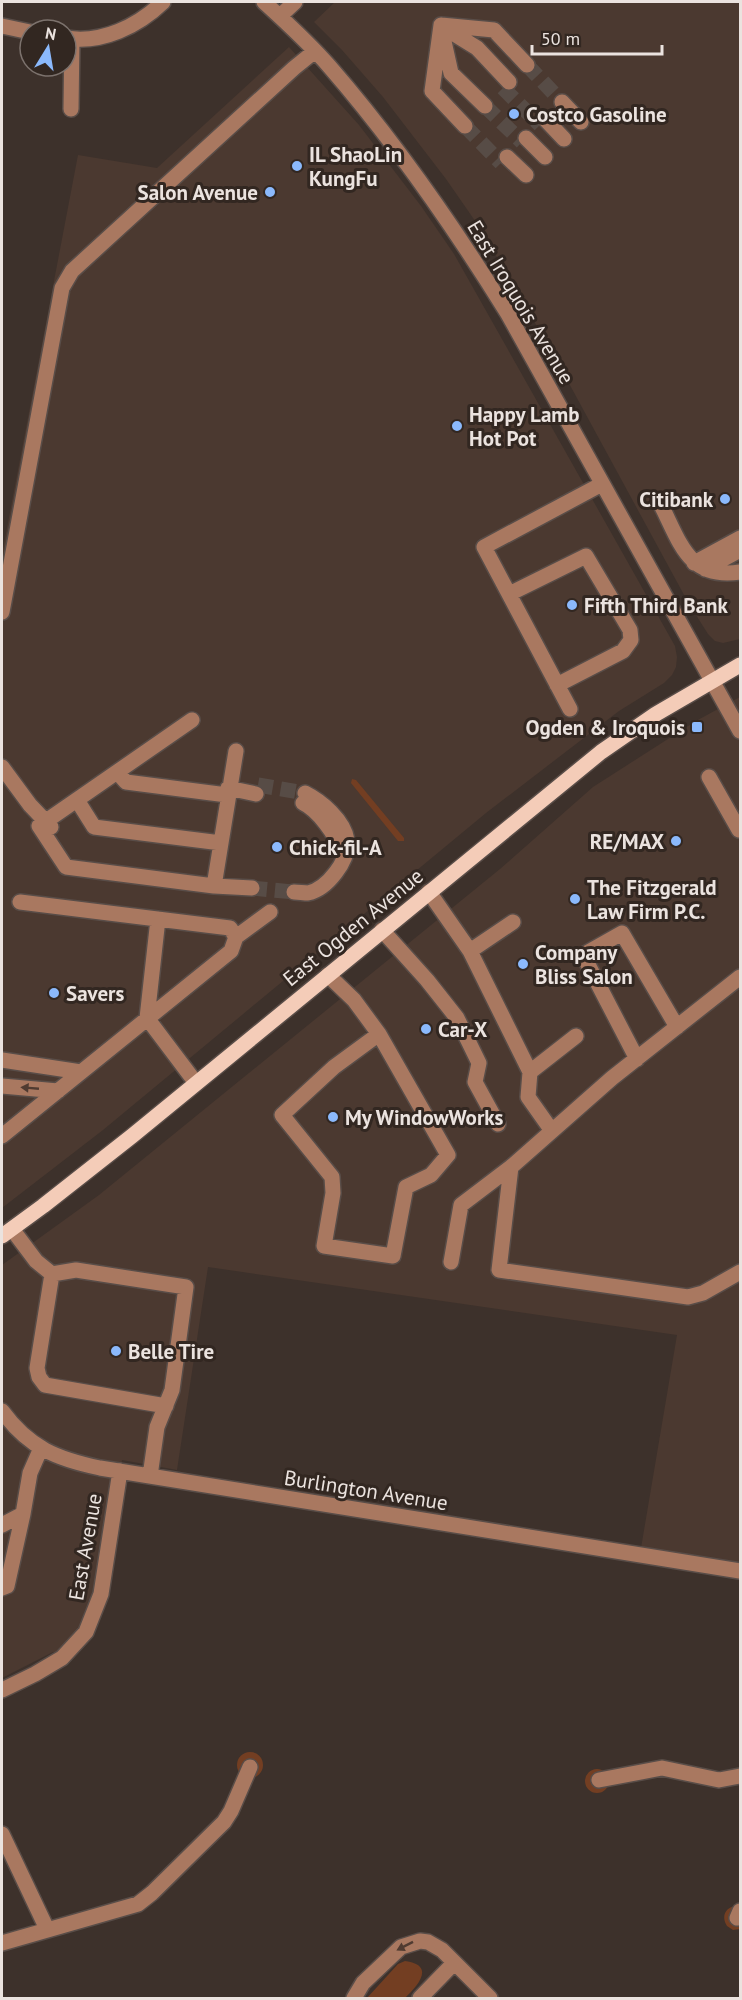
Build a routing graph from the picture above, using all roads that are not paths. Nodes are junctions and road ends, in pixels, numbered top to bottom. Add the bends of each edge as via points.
1 (163, 2) edge
2 (264, 2) edge
3 (295, 2) edge
4 (280, 16) junction
5 (441, 25) junction
6 (2, 26) edge
7 (18, 29) edge
8 (78, 38) edge
9 (315, 51) junction
10 (524, 68) tunnel mouth
11 (72, 78) edge
12 (506, 85) tunnel mouth
13 (487, 104) tunnel mouth
14 (559, 105) tunnel mouth
15 (70, 109) dead end
16 (542, 122) tunnel mouth
17 (468, 123) tunnel mouth
18 (524, 140) tunnel mouth
19 (543, 159) dead end
20 (504, 160) tunnel mouth
21 (520, 177) dead end
22 (603, 484) junction
23 (659, 501) dead end
24 (741, 538) edge
25 (741, 550) edge
26 (741, 562) edge
27 (706, 569) junction
28 (741, 572) edge
29 (509, 594) junction
30 (2, 612) edge
31 (741, 665) edge
32 (712, 680) junction
33 (557, 685) junction
34 (570, 709) dead end
35 (192, 720) dead end
36 (741, 731) edge
37 (236, 750) dead end
38 (2, 767) edge
39 (117, 772) junction
40 (709, 777) dead end
41 (228, 788) junction
42 (257, 789) tunnel mouth
43 (304, 798) tunnel mouth
44 (76, 800) junction
45 (43, 823) junction
46 (741, 829) edge
47 (220, 843) junction
48 (215, 880) junction
49 (252, 883) tunnel mouth
50 (294, 888) tunnel mouth
51 (429, 892) junction
52 (20, 902) dead end
53 (270, 912) dead end
54 (158, 919) junction
55 (513, 922) dead end
56 (382, 930) junction
57 (236, 937) junction
58 (470, 951) junction
59 (328, 975) junction
60 (741, 977) edge
61 (147, 1018) junction
62 (677, 1027) junction
63 (379, 1034) junction
64 (576, 1036) dead end
65 (637, 1059) junction
66 (2, 1060) edge
67 (81, 1072) junction
68 (530, 1072) junction
69 (196, 1083) junction
70 (2, 1086) edge
71 (58, 1091) junction
72 (498, 1124) dead end
73 (552, 1131) junction
74 (2, 1136) edge
75 (511, 1167) junction
76 (7, 1232) edge
77 (451, 1262) dead end
78 (741, 1272) edge
79 (52, 1274) junction
80 (166, 1406) junction
81 (2, 1411) edge
82 (41, 1448) junction
83 (120, 1471) junction
84 (150, 1476) junction
85 (23, 1514) junction
86 (2, 1525) edge
87 (741, 1571) edge
88 (2, 1588) edge
89 (2, 1690) edge
90 (250, 1767) dead end
91 (741, 1776) edge
92 (599, 1780) dead end
93 (2, 1834) edge
94 (47, 1929) junction
95 (2, 1943) edge
96 (454, 1963) junction
97 (354, 1998) edge
98 (420, 1998) edge
99 (490, 1998) edge

1 - 8 street via 128,27 108,35
2 - 4 street, East Iroquois Avenue
3 - 4 street
4 - 9 street, East Iroquois Avenue
5 - 10 street via 494,30
5 - 12 street
5 - 13 street via 456,67
5 - 17 street via 432,91
6 - 7 street
9 - 22 street, East Iroquois Avenue via 391,141 476,262
9 - 30 street via 72,271 62,288
11 - 15 street
14 - 16 street via 570,133
18 - 19 street
20 - 21 street
22 - 29 street via 484,547
22 - 32 street, East Iroquois Avenue
23 - 27 street
24 - 27 street
25 - 27 street
26 - 27 street
27 - 28 street
29 - 33 street
29 - 33 street via 586,556 630,630 631,640 623,651
31 - 32 main road, East Ogden Avenue
32 - 36 street, East Iroquois Avenue
32 - 51 main road, East Ogden Avenue via 601,752
33 - 34 street
35 - 39 street
37 - 41 street
38 - 45 street
39 - 41 street via 126,782
39 - 44 street
40 - 46 street
41 - 42 street
41 - 47 street
43 - 50 street via 319,801 336,819 347,841 346,852 319,888 308,893
44 - 45 street
44 - 47 street via 94,826
45 - 48 street via 74,859
47 - 48 street
48 - 49 street
51 - 56 main road, East Ogden Avenue
51 - 58 street
52 - 54 street
53 - 57 street
54 - 57 street via 230,928
54 - 61 street
55 - 58 street
56 - 59 main road, East Ogden Avenue
56 - 72 street via 457,1018 479,1063 475,1082
57 - 61 street via 231,951
58 - 68 street
59 - 63 street via 354,1000
59 - 69 main road, East Ogden Avenue
60 - 62 street
61 - 67 street
61 - 69 street
62 - 65 street
62 - 65 street via 622,933 583,955
63 - 63 street via 448,1155 431,1175 406,1187 393,1256 324,1246 332,1178 282,1115 334,1067
64 - 68 street
65 - 73 street
66 - 67 street
67 - 71 street
68 - 73 street via 528,1097
69 - 76 main road, East Ogden Avenue
71 -> 70 street
71 - 74 street
73 - 75 street
75 - 77 street via 461,1205
75 - 78 street via 499,1270 688,1297
76 - 79 street
79 - 80 street via 37,1368 45,1385
79 - 80 street via 76,1270 186,1287 172,1390
80 - 84 street via 157,1427
81 - 82 street, Burlington Avenue via 17,1430
82 - 83 street, Burlington Avenue via 68,1461
82 - 85 street via 30,1473
83 - 84 street, Burlington Avenue
83 - 89 street, East Avenue via 101,1594 86,1632 56,1662
84 - 87 street, Burlington Avenue
85 - 86 street
85 - 88 street via 7,1586
90 - 94 street via 224,1822 152,1893 138,1904
91 - 92 street via 719,1780 662,1768
93 - 94 street
94 - 95 street
96 -> 97 street via 435,1945 411,1942 363,1983
96 - 98 street
96 - 99 street

